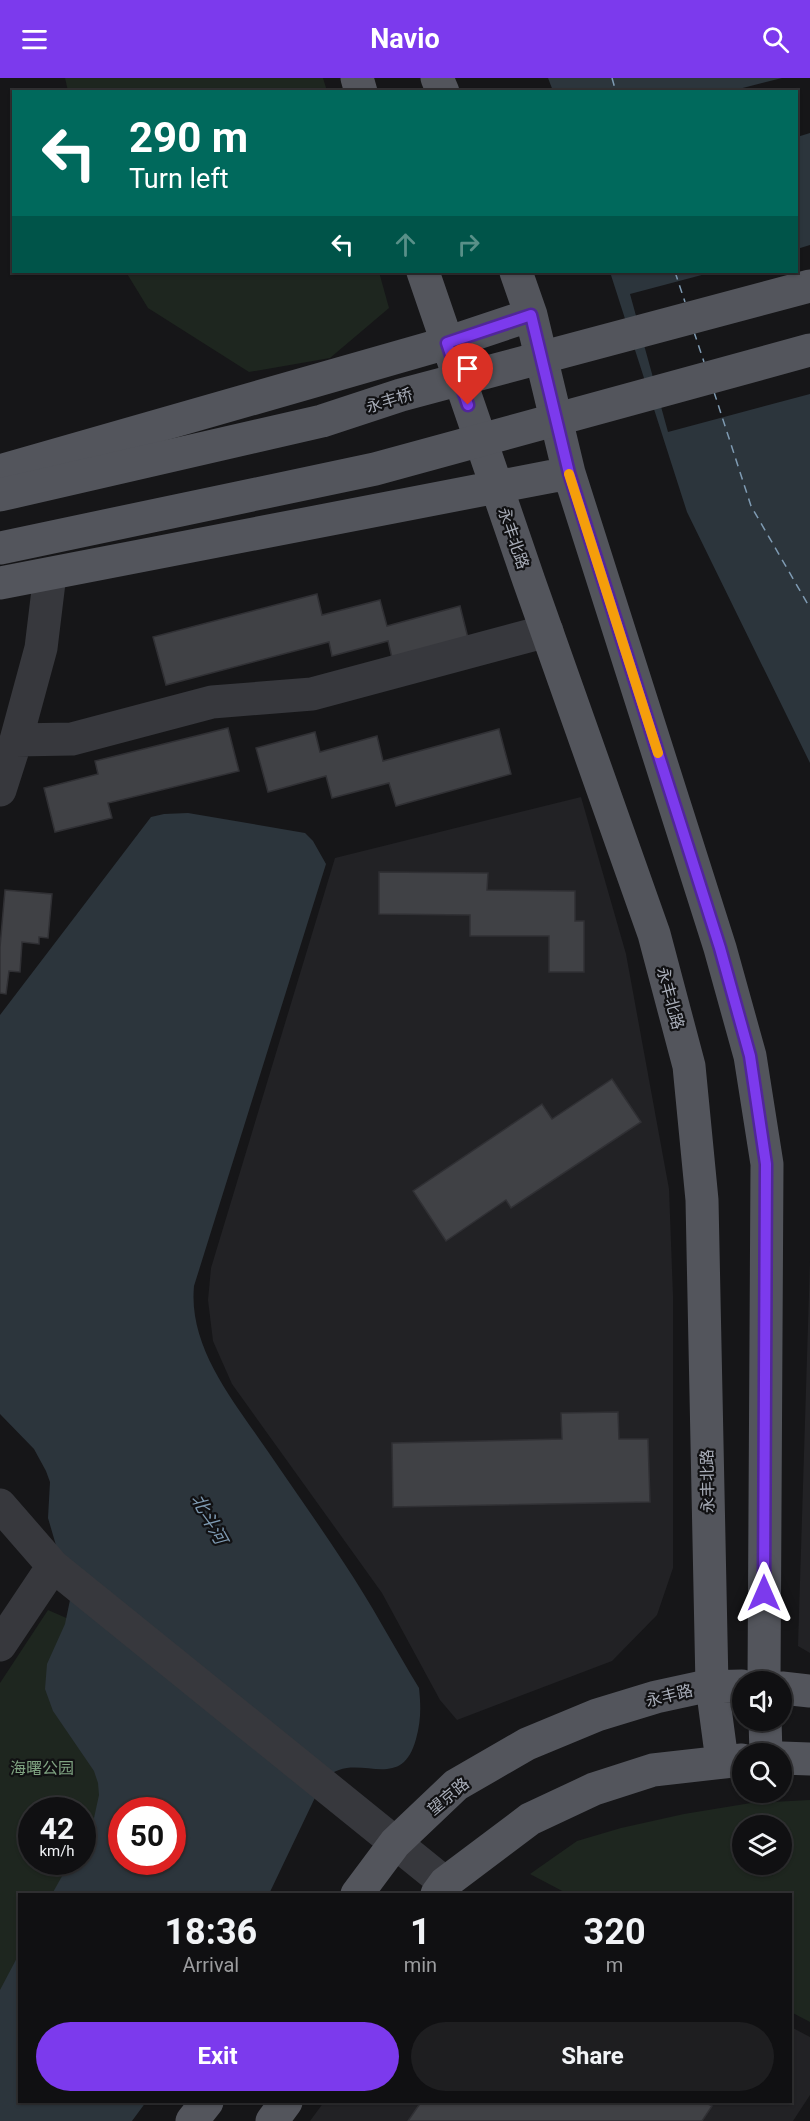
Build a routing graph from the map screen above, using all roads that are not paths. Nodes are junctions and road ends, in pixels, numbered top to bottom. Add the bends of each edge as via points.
1 (423, 273) edge
2 (516, 273) edge
3 (810, 286) edge
4 (531, 315) junction
5 (447, 343) junction
6 (810, 350) edge
7 (0, 471) edge
8 (569, 473) junction
9 (497, 486) junction
10 (0, 495) edge
11 (0, 548) edge
12 (50, 574) junction
13 (0, 584) edge
14 (547, 631) junction
15 (16, 740) junction
16 (0, 790) edge
17 (0, 1504) edge
18 (53, 1566) junction
19 (0, 1645) edge
20 (764, 1671) edge
21 (727, 1686) edge
22 (792, 1689) edge
23 (810, 1691) edge
24 (597, 1715) joint
25 (792, 1758) edge
26 (810, 1759) edge
27 (732, 1761) edge
28 (395, 1843) junction
29 (441, 1889) edge
30 (358, 1893) edge
31 (206, 2103) edge
32 (285, 2103) edge
33 (192, 2121) edge
34 (272, 2121) edge

1 - 5 main road, 永丰北路
2 - 4 main road
3 - 10 main road, 永丰桥, bridge via 402,395 322,421
4 - 5 main road
4 - 8 main road
5 - 7 main road
5 - 9 main road, 永丰北路
6 - 11 main road, bridge via 375,469
8 - 9 main road
8 - 20 main road via 720,948 750,1056 766,1164
9 - 12 main road
9 - 14 main road, 永丰北路
12 - 13 main road
12 - 15 street via 41,648
14 - 15 street via 312,694 212,702 72,739
14 - 21 main road, 永丰北路 via 654,934 689,1066 702,1200
15 - 16 street
17 - 18 street
18 - 19 street
18 - 28 street
21 - 24 main road, 永丰路 via 656,1697
21 - 27 main road, 永丰北路
22 - 23 main road
24 - 28 main road, 望京路 via 527,1744 456,1785
25 - 26 main road
27 - 29 main road via 653,1770 594,1789 530,1820
28 - 29 street
28 - 30 main road, 望京路
31 - 33 main road
32 - 34 main road

